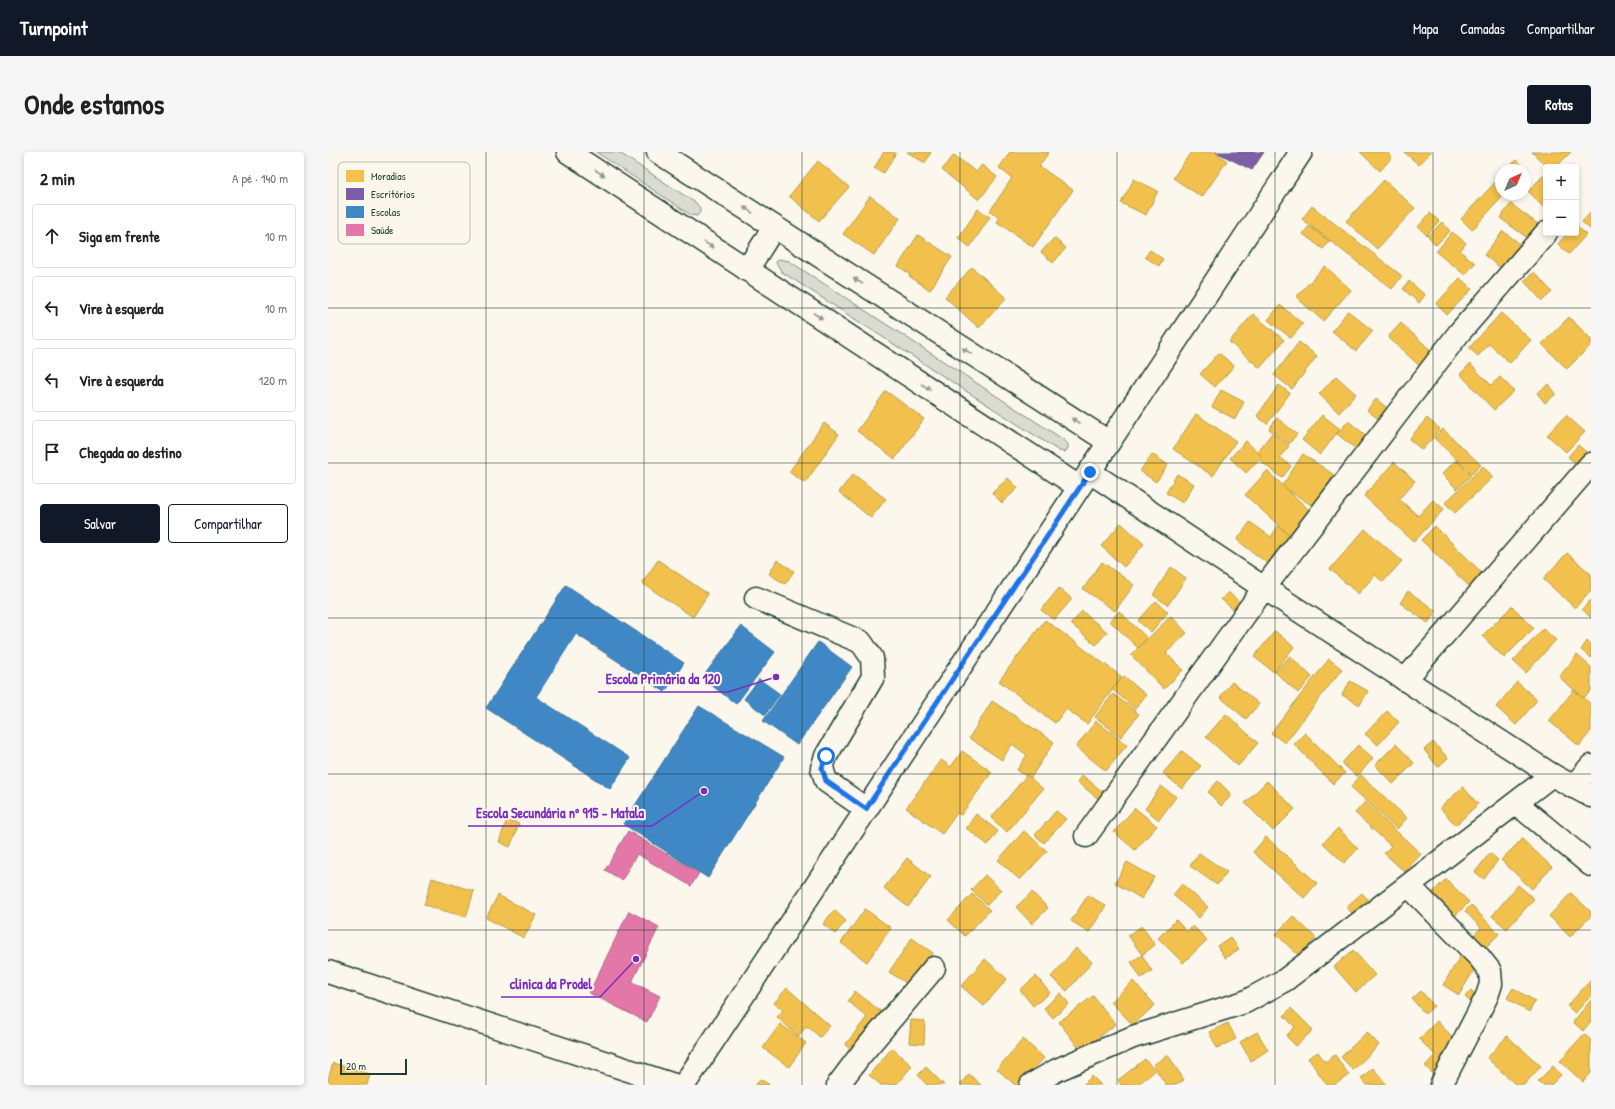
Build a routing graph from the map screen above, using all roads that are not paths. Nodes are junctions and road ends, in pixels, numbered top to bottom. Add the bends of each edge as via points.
1 (568, 152) edge
2 (658, 152) edge
3 (1301, 152) edge
4 (774, 227) junction
5 (1543, 236) edge
6 (747, 270) junction
7 (1109, 442) junction
8 (1591, 464) edge
9 (1085, 479) junction
10 (1264, 588) junction
11 (756, 598) dead end
12 (1405, 680) junction
13 (1591, 766) edge
14 (1552, 775) junction
15 (1582, 792) edge
16 (1516, 803) junction
17 (866, 809) junction
18 (1086, 836) dead end
19 (1591, 865) edge
20 (1409, 886) junction
21 (934, 968) dead end
22 (328, 972) edge
23 (674, 1085) edge
24 (684, 1085) edge
25 (838, 1085) edge
26 (1031, 1085) edge
27 (1441, 1085) edge

1 -> 6 street
4 -> 2 street
3 - 7 street
4 - 6 street
7 -> 4 street
5 - 10 street via 1459,333
6 -> 9 street
7 - 9 street
8 - 12 street
9 - 10 street
9 - 17 street
10 - 12 street
10 - 18 street
11 - 17 street via 861,642 872,658 873,677 826,756 822,768 826,781
12 - 14 street
13 - 15 street
14 - 15 street
14 - 16 street
16 - 19 street
16 - 20 street
17 - 24 street
20 - 26 street via 1285,980 1245,1002 1133,1037 1057,1070
20 - 27 street via 1490,971 1491,984 1487,996
21 - 25 street
22 - 23 street

